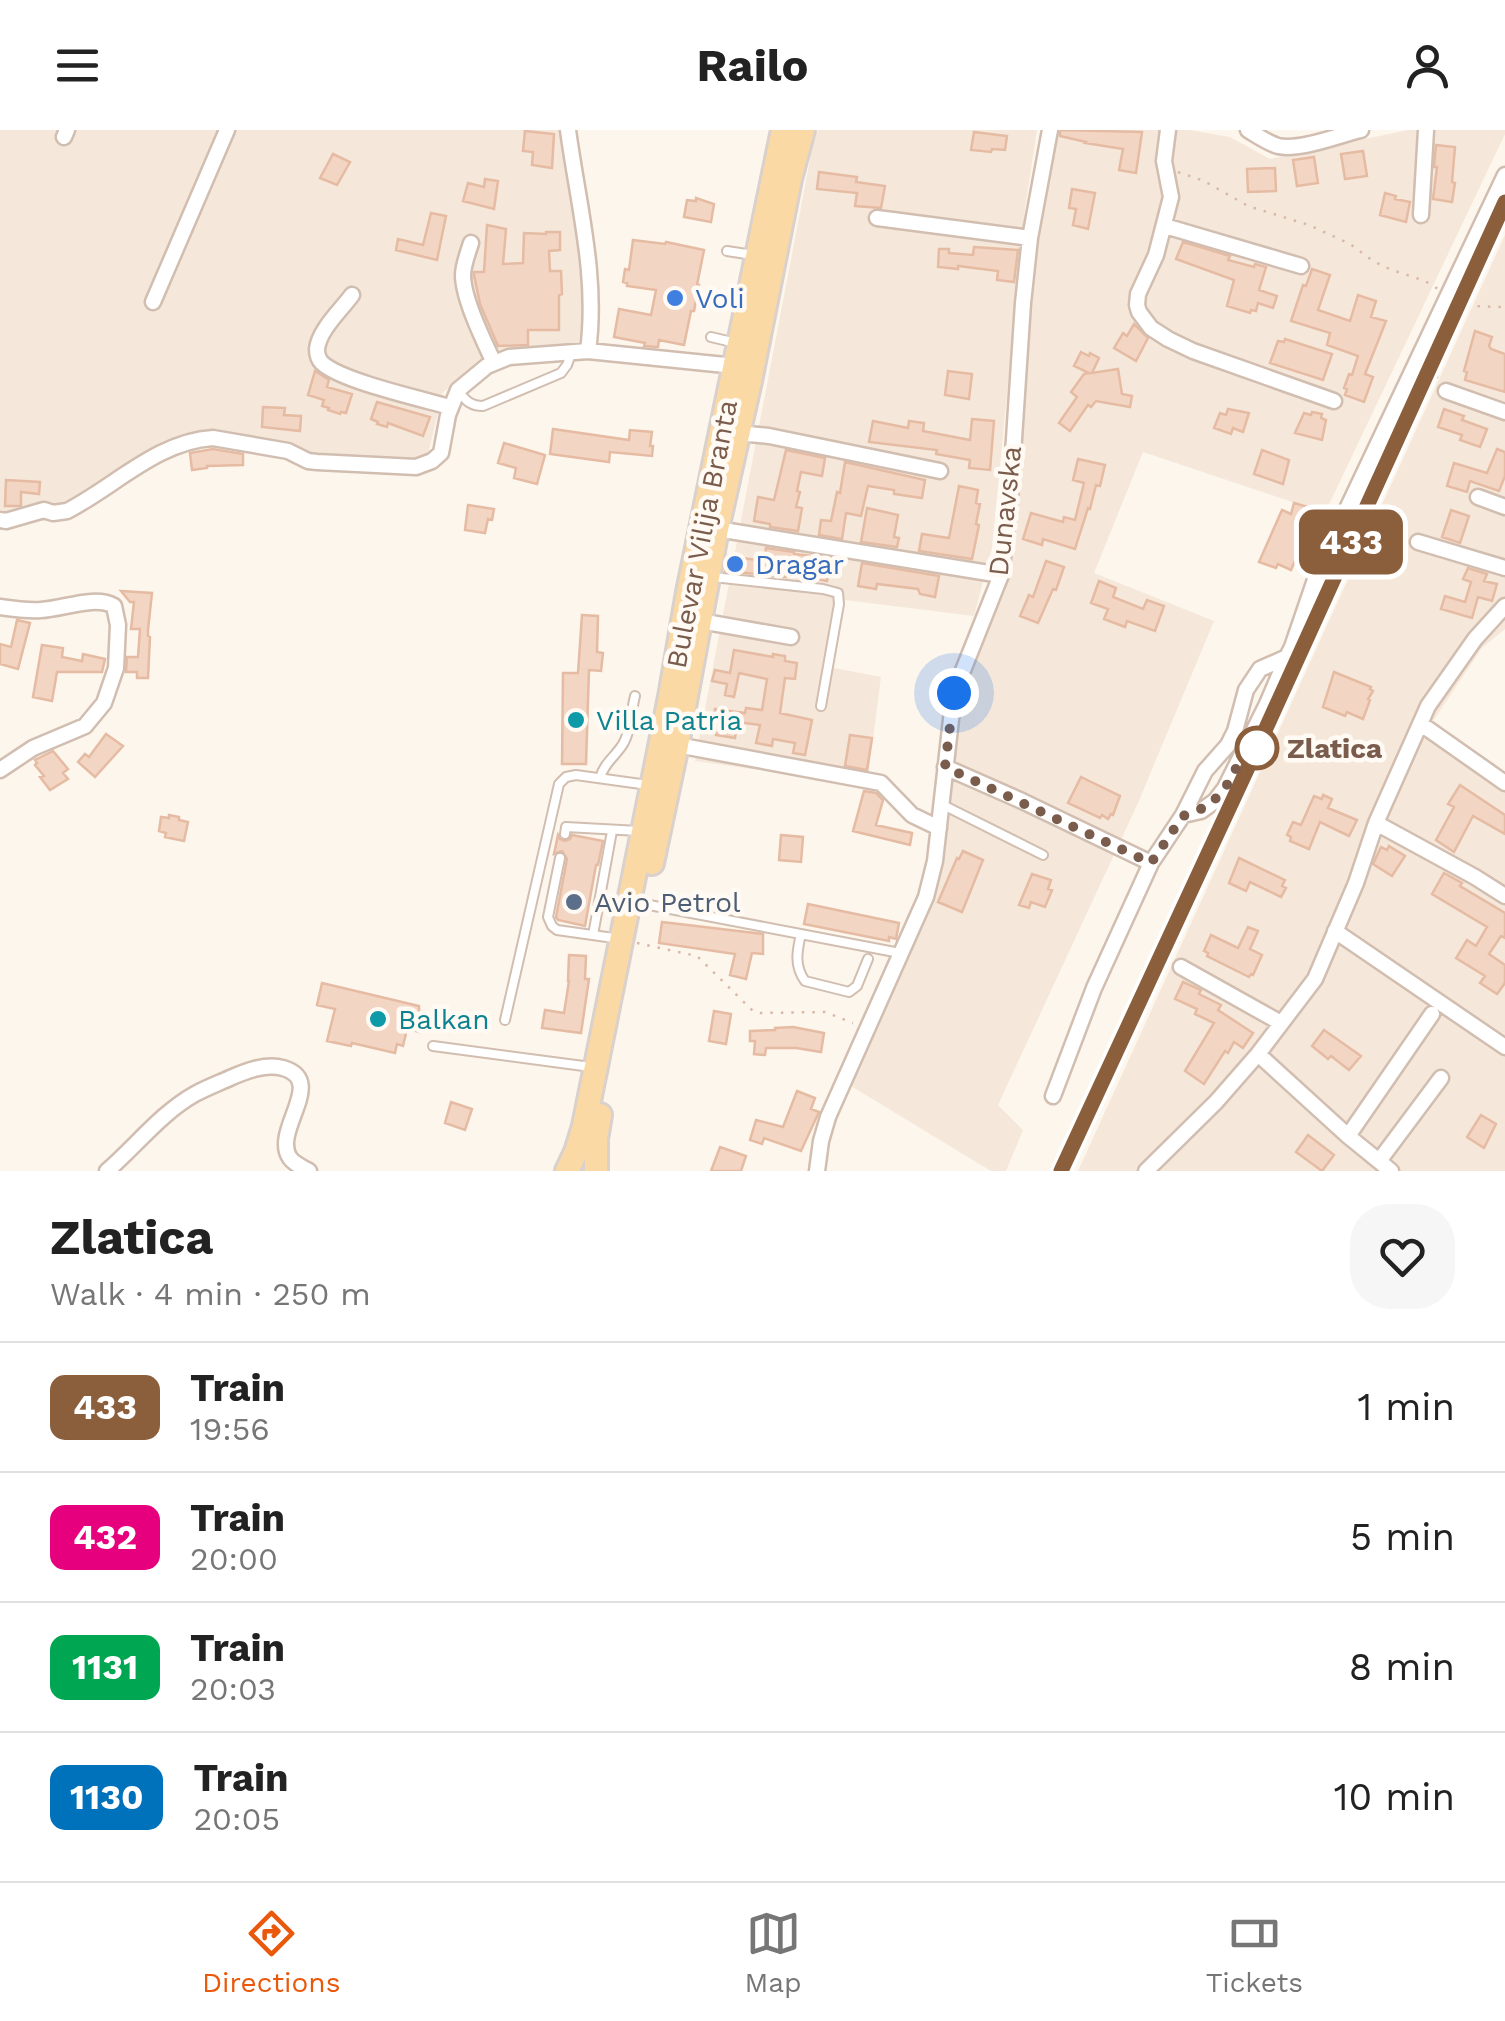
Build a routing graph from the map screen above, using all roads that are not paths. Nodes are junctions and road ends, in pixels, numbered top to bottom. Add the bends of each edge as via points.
1 (228, 130) edge
2 (568, 130) edge
3 (783, 130) edge
4 (803, 130) edge
5 (1050, 130) edge
6 (1168, 130) edge
7 (1248, 130) edge
8 (1361, 130) edge
9 (1426, 130) edge
10 (1505, 175) edge
11 (1421, 215) dead end
12 (877, 218) dead end
13 (1165, 226) junction
14 (1030, 238) junction
15 (471, 242) dead end
16 (727, 250) dead end
17 (757, 256) junction
18 (1301, 266) dead end
19 (352, 296) dead end
20 (153, 302) dead end
21 (711, 337) dead end
22 (580, 351) junction
23 (737, 355) junction
24 (494, 363) junction
25 (458, 390) junction
26 (1446, 392) road end
27 (1334, 401) dead end
28 (450, 408) junction
29 (1505, 412) edge
30 (738, 433) junction
31 (940, 471) dead end
32 (1478, 497) dead end
33 (1505, 507) edge
34 (0, 520) edge
35 (717, 529) junction
36 (1418, 542) dead end
37 (1505, 568) edge
38 (1000, 575) junction
39 (708, 577) junction
40 (1505, 606) edge
41 (0, 607) edge
42 (700, 621) junction
43 (791, 638) dead end
44 (1287, 657) junction
45 (634, 696) dead end
46 (820, 706) dead end
47 (1421, 724) junction
48 (678, 744) junction
49 (945, 767) junction
50 (0, 770) edge
51 (600, 778) junction
52 (1505, 783) edge
53 (652, 785) junction
54 (941, 804) junction
55 (1183, 816) junction
56 (1376, 823) junction
57 (939, 828) junction
58 (643, 830) junction
59 (612, 831) junction
60 (565, 834) dead end
61 (1043, 855) dead end
62 (1151, 863) junction
63 (562, 864) dead end
64 (1505, 896) edge
65 (644, 904) junction
66 (1336, 931) junction
67 (801, 934) junction
68 (593, 935) junction
69 (629, 941) junction
70 (902, 953) junction
71 (868, 959) dead end
72 (1181, 967) dead end
73 (1432, 1014) dead end
74 (505, 1020) dead end
75 (1282, 1024) junction
76 (433, 1046) dead end
77 (1505, 1046) edge
78 (1258, 1054) junction
79 (596, 1068) junction
80 (1441, 1078) dead end
81 (1053, 1096) dead end
82 (1348, 1136) junction
83 (1385, 1166) edge
84 (107, 1171) edge
85 (309, 1171) edge
86 (567, 1171) edge
87 (596, 1171) edge
88 (817, 1171) edge
89 (1146, 1171) edge

1 - 20 street
2 - 22 street via 592,283 591,322
3 - 17 main road, Bulevar Vilija Branta
4 - 30 main road, Bulevar Vilija Branta
5 - 14 street, Dunavska
6 - 13 street via 1164,167 1172,197
7 - 8 street via 1292,147
9 - 11 street
10 - 44 street via 1319,568
12 - 14 street
13 - 18 street
13 - 27 street via 1137,299 1151,328 1193,351
14 - 38 street, Dunavska
15 - 24 street via 463,275
16 - 17 lane
17 - 23 main road, Bulevar Vilija Branta
19 - 28 street via 321,338 321,362
21 - 23 lane
22 - 23 street
22 - 24 street
22 - 25 lane via 562,373 483,406
23 - 53 main road, Bulevar Vilija Branta
24 - 25 street
25 - 28 street
26 - 29 street
28 - 34 street via 441,453 426,464 308,461 204,438 144,463 66,511
30 - 31 street
30 - 35 main road, Bulevar Vilija Branta
32 - 33 street
35 - 38 street
35 - 39 main road, Bulevar Vilija Branta
36 - 37 street
38 - 49 street, Dunavska via 954,693
39 - 42 main road, Bulevar Vilija Branta
39 - 46 lane via 838,593
40 - 47 street via 1466,652
41 - 50 street via 45,610 104,600 114,606 118,625 116,668 104,703 85,726
42 - 43 street
42 - 48 main road, Bulevar Vilija Branta
44 - 55 street via 1225,788 1201,811
44 - 55 street via 1260,669 1246,690 1235,731
45 - 51 lane via 624,742
47 - 52 street
47 - 56 street
48 - 57 street via 881,783 912,815
48 - 65 main road, Bulevar Vilija Branta
49 - 54 street, Dunavska
49 - 62 street
51 - 53 lane
51 - 74 lane via 571,776 556,788
53 - 58 main road, Bulevar Vilija Branta
54 - 57 street, Dunavska
54 - 61 lane
55 - 62 street
56 - 64 street
56 - 66 street
57 - 70 street, Dunavska via 931,881
58 - 59 lane
58 - 69 main road, Bulevar Vilija Branta
59 - 60 lane via 566,827
59 - 68 lane via 599,872
62 - 81 street
63 - 68 lane via 550,922 558,930
65 - 67 lane
65 - 69 main road, Bulevar Vilija Branta
66 - 75 street via 1315,979
66 - 77 street
67 - 70 lane
67 - 71 lane via 796,955 805,981 848,992
68 - 69 lane
69 - 79 main road, Bulevar Vilija Branta
69 - 87 main road, Bulevar Vilija Branta
70 - 88 street, Dunavska via 828,1116
72 - 75 street
73 - 82 street
75 - 78 street
76 - 79 lane
78 - 82 street
78 - 89 street
79 - 86 main road, Bulevar Vilija Branta
80 - 83 street
82 - 83 street
84 - 85 street via 192,1095 244,1072 277,1067 300,1084 285,1144 289,1157

